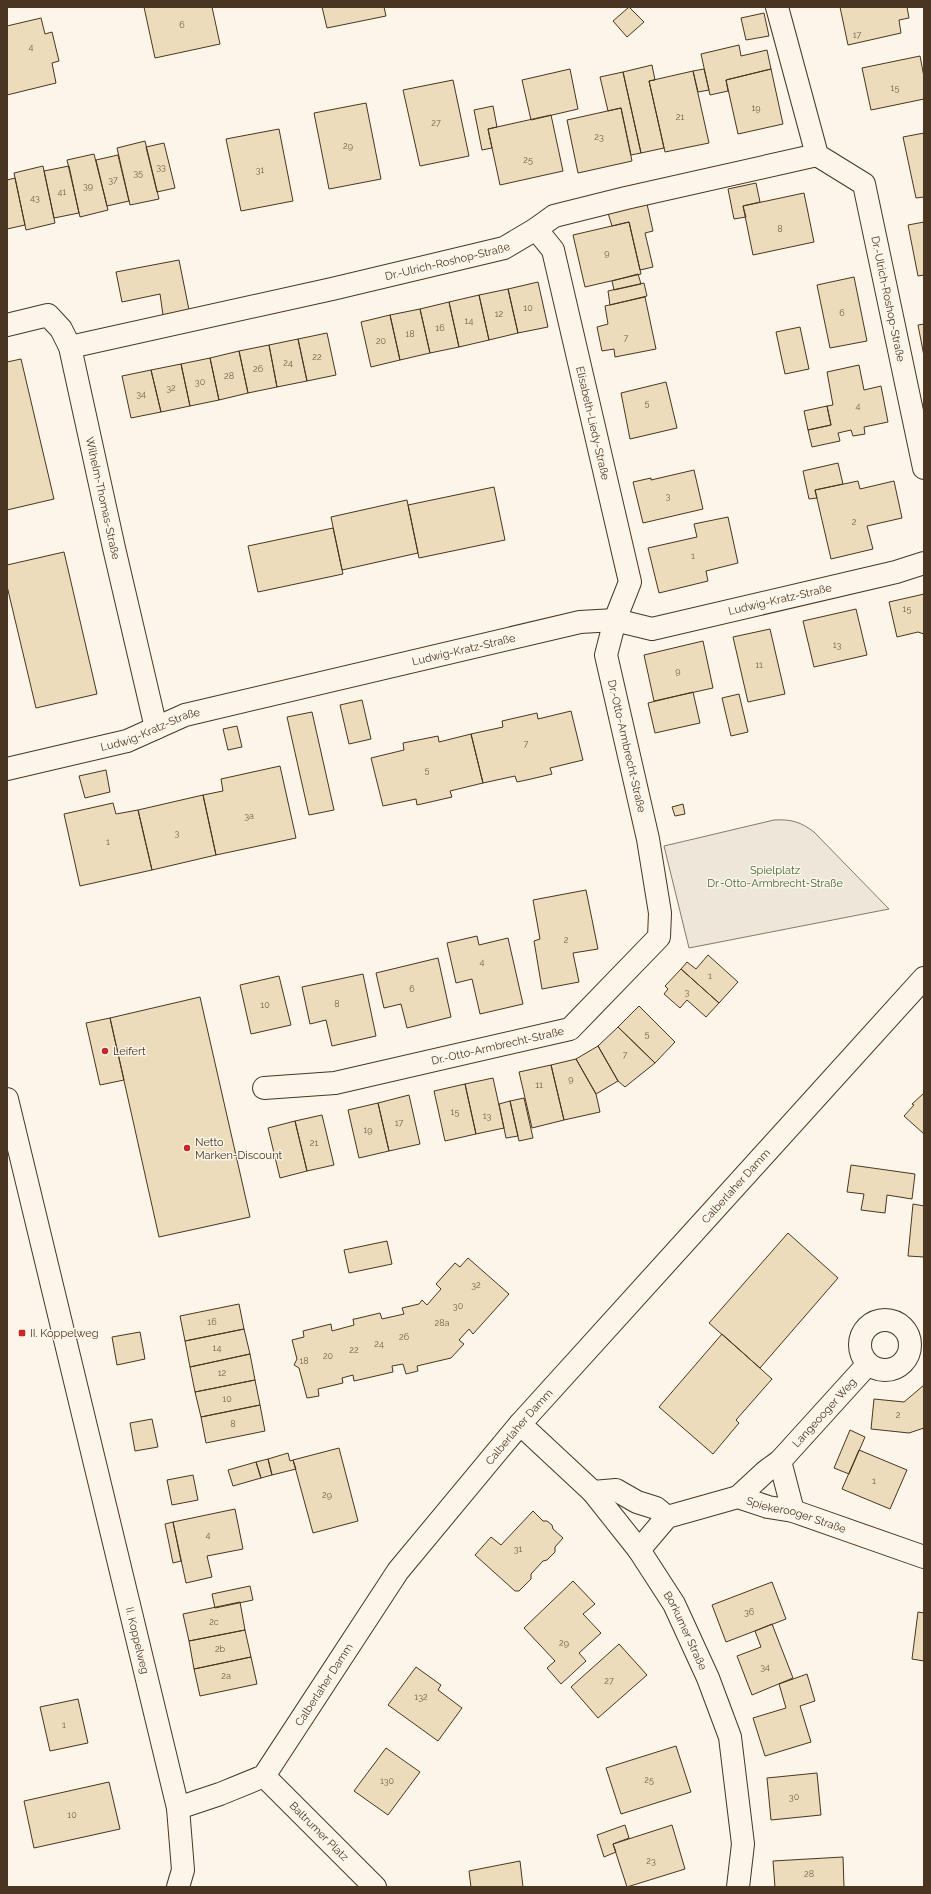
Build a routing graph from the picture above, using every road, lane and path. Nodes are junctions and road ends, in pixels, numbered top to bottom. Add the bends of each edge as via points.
1 (777, 7) edge
2 (817, 155) junction
3 (536, 229) junction
4 (7, 325) edge
5 (70, 347) junction
6 (924, 468) edge
7 (924, 563) edge
8 (615, 620) junction
9 (156, 728) junction
10 (7, 769) edge
11 (924, 978) edge
12 (264, 1088) dead end
13 (7, 1099) edge
14 (916, 1334) edge
15 (868, 1364) junction
16 (520, 1424) junction
17 (780, 1461) junction
18 (593, 1492) junction
19 (738, 1497) junction
20 (793, 1511) junction
21 (667, 1517) junction
22 (639, 1550) junction
23 (924, 1557) edge
24 (264, 1776) junction
25 (178, 1808) junction
26 (178, 1887) edge
27 (375, 1887) edge
28 (738, 1887) edge

1 - 2 street
2 - 3 street, Dr.-Ulrich-Roshop-Straße via 554,216
2 - 6 street, Dr.-Ulrich-Roshop-Straße via 864,184
3 - 5 street, Dr.-Ulrich-Roshop-Straße via 504,248
3 - 8 street, Elisabeth-Liedy-Straße via 553,250 630,582
4 - 5 street, Wilhelm-Thomas-Straße via 48,315 61,329
5 - 9 street, Wilhelm-Thomas-Straße
7 - 8 street, Ludwig-Kratz-Straße via 896,572 652,628
8 - 9 street, Ludwig-Kratz-Straße via 580,622 185,714
8 - 12 street, Dr.-Otto-Armbrecht-Straße via 606,655 648,839 660,913 659,937 570,1029 334,1083
9 - 10 street, Ludwig-Kratz-Straße via 127,741
11 - 16 street, Calberlaher Damm
13 - 25 street, II. Koppelweg
14 - 15 street via 906,1358 898,1366 888,1370
14 - 15 street via 888,1320 870,1324 860,1339 862,1357
15 - 17 street, Langeooger Weg
16 - 18 street, Borkumer Straße
16 - 24 street, Calberlaher Damm via 398,1570
17 - 19 street, Langeooger Weg
17 - 20 street
18 - 21 street via 616,1490 637,1502 656,1508
18 - 22 street, Borkumer Straße
19 - 20 street, Spiekerooger Straße via 768,1507
19 - 21 street, Spiekerooger Straße
20 - 23 street, Spiekerooger Straße
21 - 22 street
22 - 28 street, Borkumer Straße via 674,1604 708,1678 730,1737 743,1844
24 - 25 street
24 - 27 street, Baltrumer Platz
25 - 26 street via 183,1870

